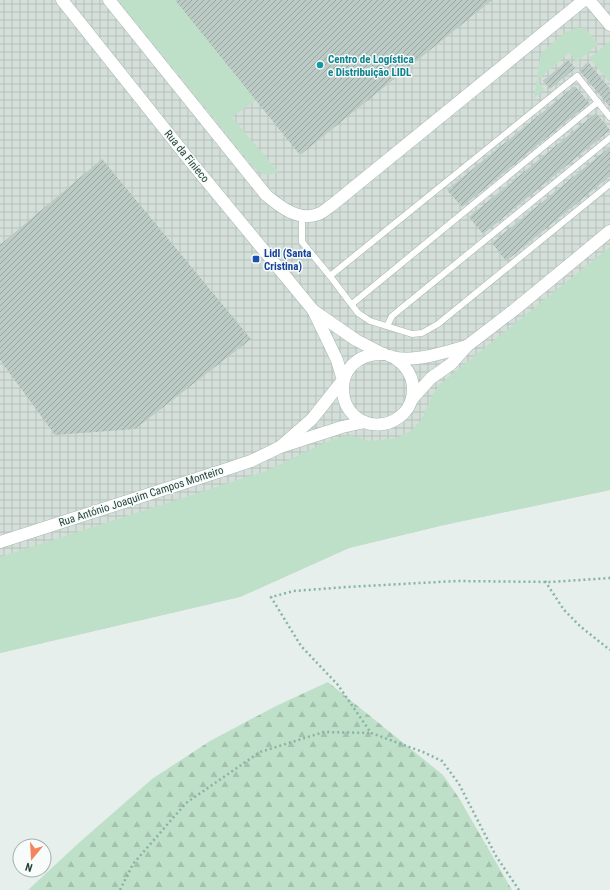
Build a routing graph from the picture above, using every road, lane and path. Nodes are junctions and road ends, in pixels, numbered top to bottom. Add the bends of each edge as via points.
1 (62, 0) edge
2 (109, 0) edge
3 (584, 0) edge
4 (589, 0) edge
5 (610, 25) edge
6 (598, 102) junction
7 (610, 117) edge
8 (610, 138) edge
9 (610, 184) edge
10 (302, 216) junction
11 (610, 231) edge
12 (330, 276) junction
13 (352, 304) junction
14 (313, 310) junction
15 (387, 326) junction
16 (467, 346) junction
17 (389, 356) junction
18 (344, 380) junction
19 (412, 399) junction
20 (366, 422) junction
21 (280, 447) junction
22 (0, 542) edge
23 (610, 578) edge
24 (546, 581) junction
25 (610, 650) edge
26 (371, 733) junction
27 (120, 890) edge
28 (519, 890) edge

1 - 14 street, Rua da Finieco
2 - 10 street via 266,195 278,205
3 - 10 street via 332,205 318,214
4 - 5 street
6 - 7 lane
6 - 12 lane via 576,76
6 - 13 lane
8 - 15 lane via 392,316
9 - 15 lane via 431,329 412,334
10 - 12 lane via 302,242
11 - 16 street
12 - 13 lane
13 - 15 lane via 358,313 370,321
14 - 17 street via 356,340
14 - 18 street
16 - 17 street via 418,358
16 - 19 street
17 - 18 street via 373,354 363,357 354,362
17 - 19 street via 404,366 411,376
18 - 20 street via 343,398 348,408 356,417
18 - 21 street via 312,420
19 - 20 street via 399,418 377,425
20 - 21 street
21 - 22 street, Rua António Joaquim Campos Monteiro via 251,461
23 - 24 path
24 - 25 path via 564,610
24 - 26 path via 456,581 348,587 294,591 271,597 301,646 338,685
26 - 27 path via 324,732 260,752 186,803 133,864
26 - 28 path via 442,761 459,784 496,856

